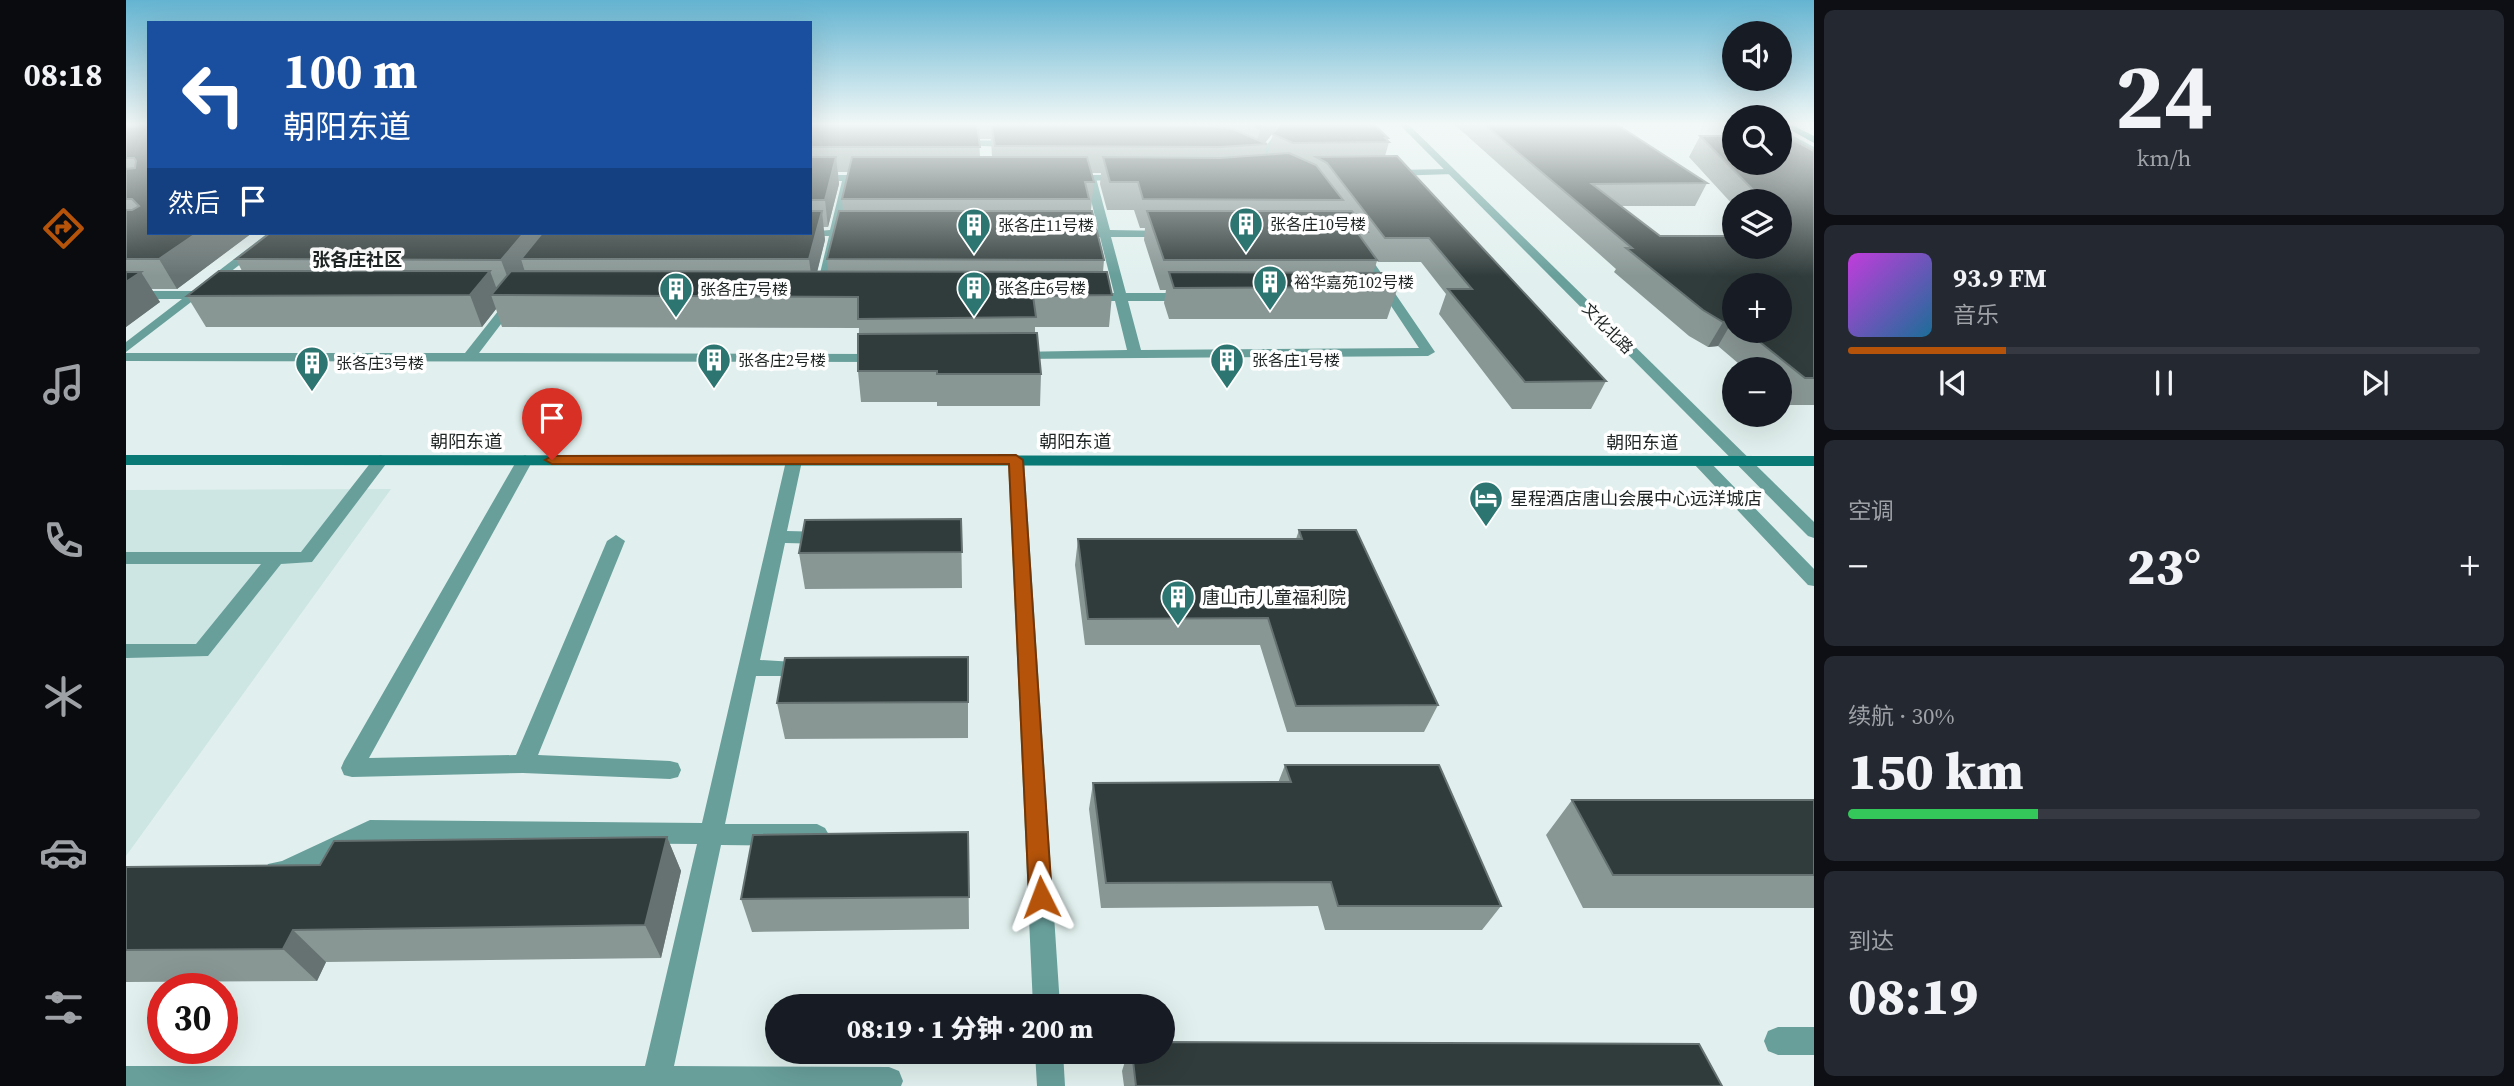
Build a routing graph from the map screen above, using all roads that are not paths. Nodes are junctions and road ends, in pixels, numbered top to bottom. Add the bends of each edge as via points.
1 (1454, 175) edge
2 (812, 178) edge
3 (848, 178) junction
4 (886, 178) edge
5 (1052, 178) edge
6 (1091, 178) junction
7 (1132, 178) edge
8 (812, 233) edge
9 (835, 233) junction
10 (875, 233) edge
11 (1064, 233) edge
12 (1104, 233) junction
13 (1186, 233) edge
14 (272, 235) edge
15 (1356, 244) edge
16 (519, 293) edge
17 (126, 295) edge
18 (194, 295) junction
19 (221, 295) edge
20 (806, 296) edge
21 (1079, 297) edge
22 (1120, 297) junction
23 (1202, 297) edge
24 (126, 348) edge
25 (1135, 354) junction
26 (1002, 356) edge
27 (126, 357) edge
28 (469, 357) junction
29 (895, 358) edge
30 (126, 460) edge
31 (381, 460) junction
32 (525, 460) junction
33 (1016, 460) junction
34 (794, 461) junction
35 (1700, 461) junction
36 (1741, 461) junction
37 (1814, 461) edge
38 (1814, 531) edge
39 (777, 537) junction
40 (845, 538) edge
41 (616, 541) dead end
42 (126, 558) edge
43 (276, 558) junction
44 (1814, 580) edge
45 (126, 651) edge
46 (748, 668) junction
47 (830, 668) edge
48 (523, 764) junction
49 (670, 770) dead end
50 (713, 833) junction
51 (834, 835) edge
52 (257, 872) edge
53 (1045, 994) edge
54 (1778, 1041) dead end
55 (1814, 1041) edge
56 (1050, 1064) edge
57 (126, 1080) edge
58 (889, 1081) dead end
59 (656, 1082) junction
60 (307, 1084) edge
61 (1051, 1086) edge

1 - 36 street, 文化北路
2 - 3 street
3 - 4 street
3 - 9 street
5 - 6 street
6 - 7 street
6 - 12 street
8 - 9 street
9 - 10 street
9 - 20 street via 827,296
11 - 12 street
12 - 13 street
12 - 22 street
14 - 18 street
15 - 25 street via 1387,297 1429,352
16 - 28 street
17 - 18 street
18 - 19 street
18 - 24 street
21 - 22 street
22 - 23 street
22 - 25 street
25 - 26 street
27 - 28 street
28 - 29 street
30 - 31 main road, 朝阳东道
31 - 32 main road, 朝阳东道
31 - 43 street via 306,558
32 - 34 main road, 朝阳东道
32 - 48 street via 352,768
33 - 34 main road, 朝阳东道
33 - 35 main road, 朝阳东道
33 - 53 street
34 - 39 street
35 - 36 main road, 朝阳东道
35 - 44 street
36 - 37 main road, 朝阳东道
36 - 38 street, 文化北路
39 - 40 street
39 - 46 street
41 - 48 street
42 - 43 street
43 - 45 street via 201,651
46 - 47 street
46 - 50 street
48 - 49 street
50 - 51 street
50 - 52 street via 370,831 284,872
50 - 59 street
54 - 55 street
56 - 61 street
57 - 60 street
58 - 59 street
59 - 60 street

